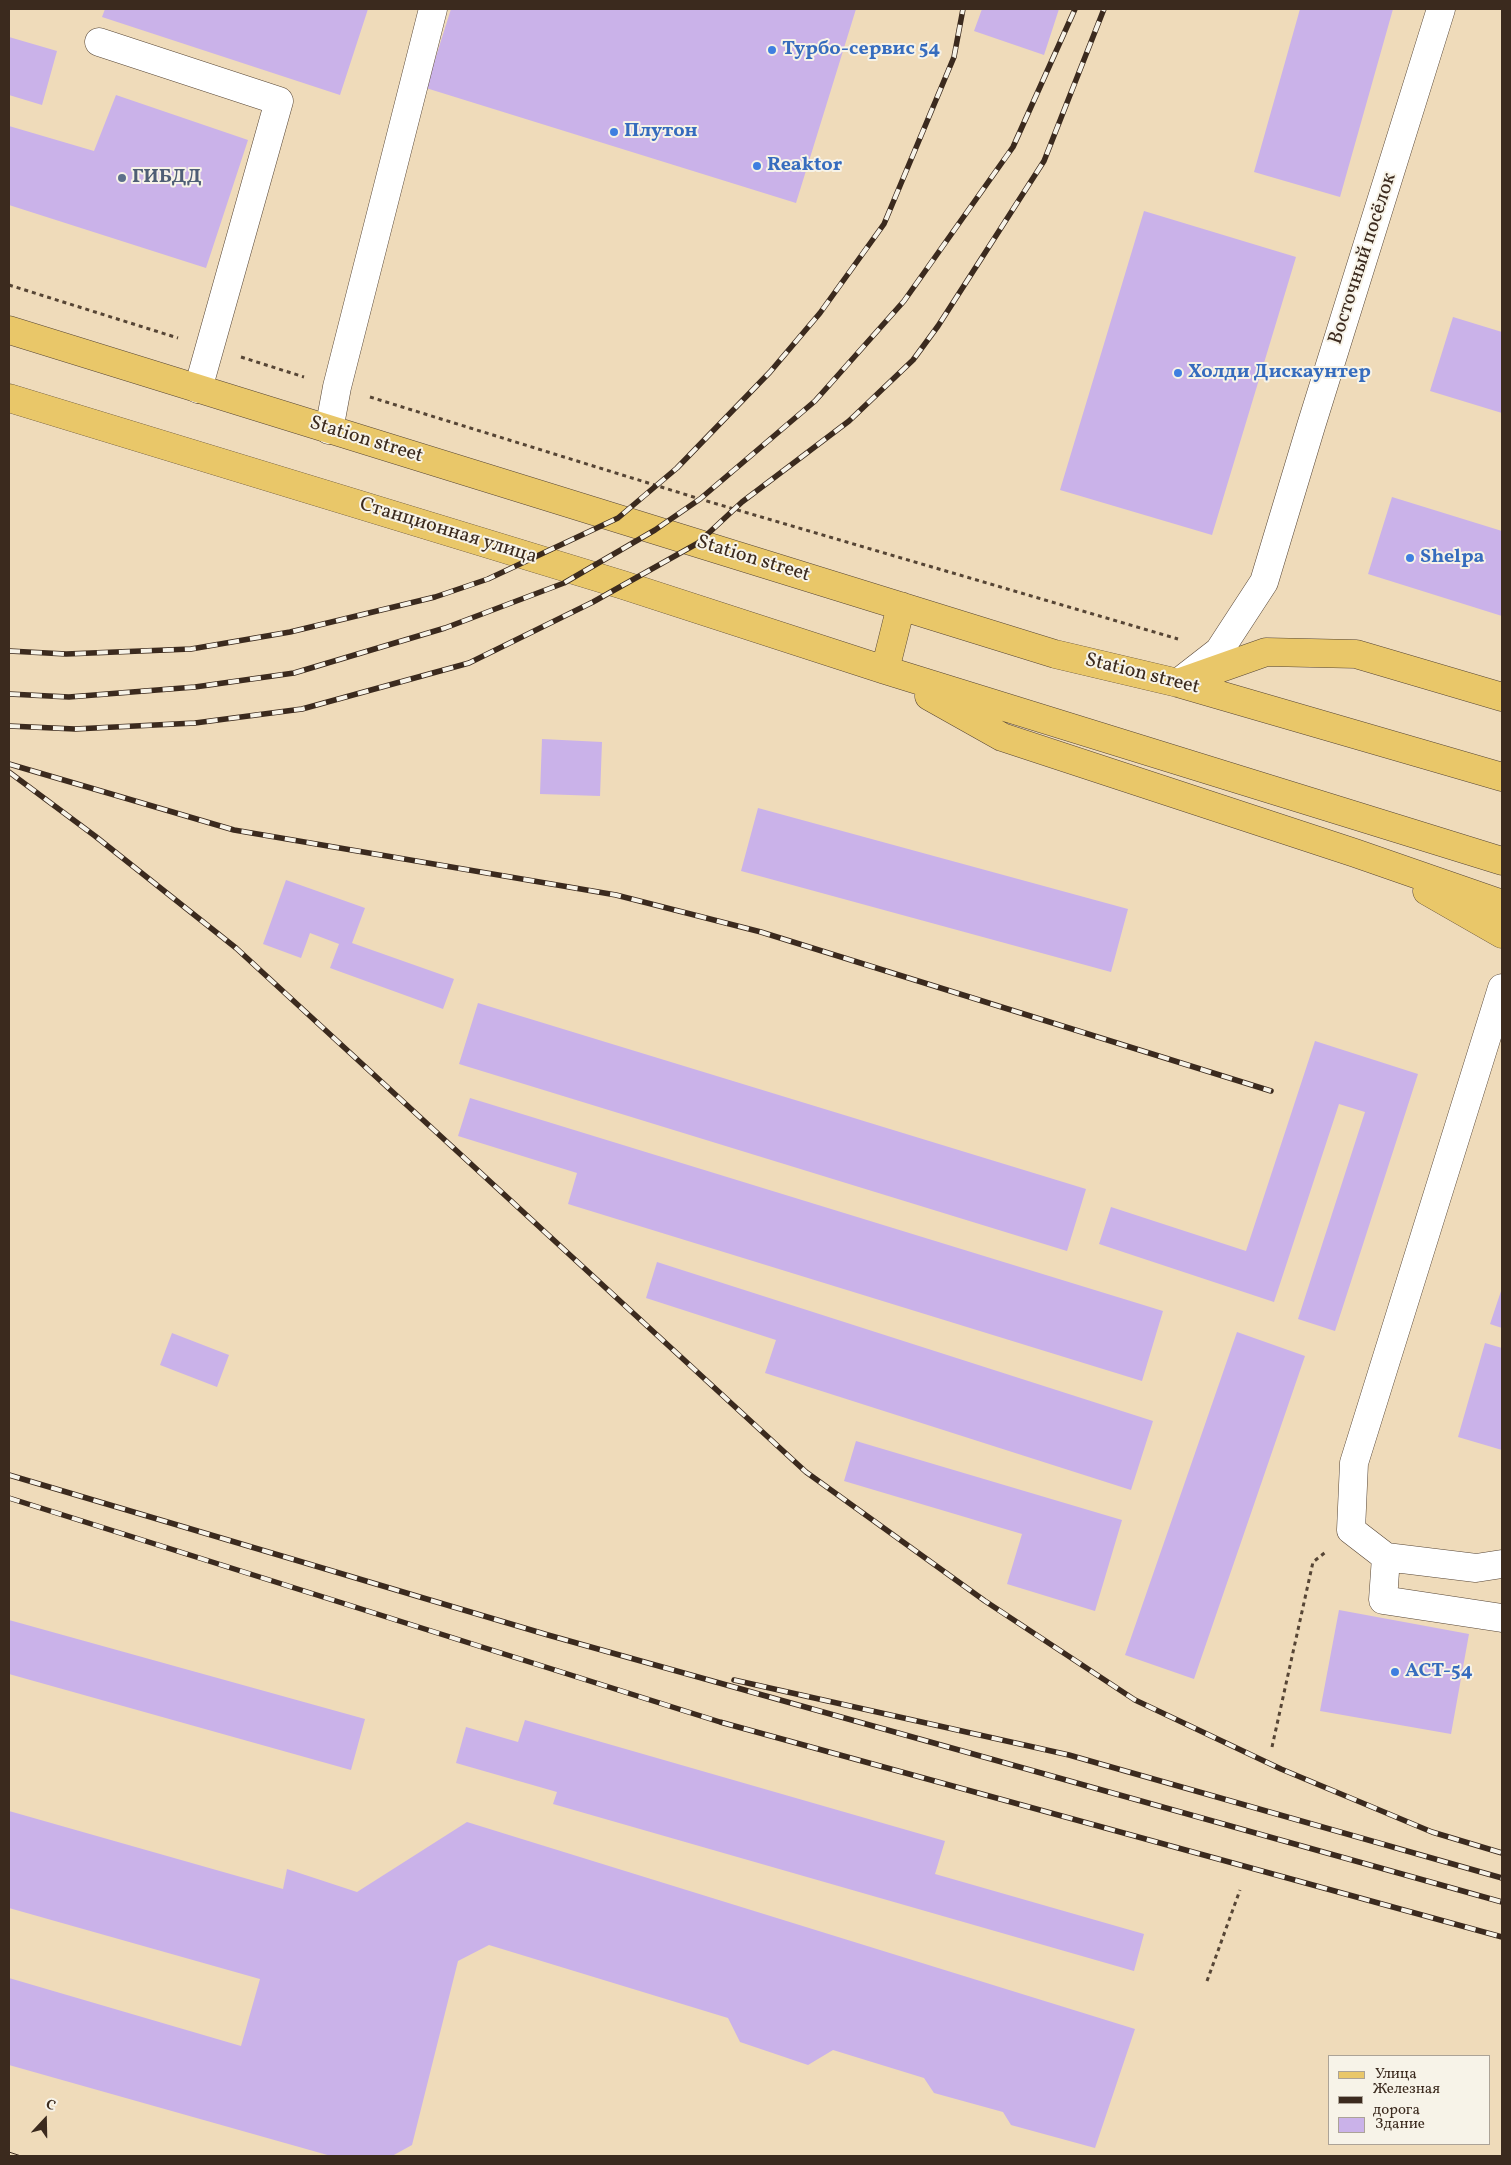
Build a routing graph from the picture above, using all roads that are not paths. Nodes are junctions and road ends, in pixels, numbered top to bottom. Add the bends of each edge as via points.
1 (433, 9) edge
2 (1441, 9) edge
3 (99, 42) dead end
4 (9, 330) edge
5 (198, 389) junction
6 (9, 398) edge
7 (329, 430) junction
8 (901, 606) junction
9 (884, 670) junction
10 (1178, 683) junction
11 (1502, 697) edge
12 (1502, 777) edge
13 (1355, 853) junction
14 (1497, 860) edge
15 (1502, 904) edge
16 (1502, 934) edge
17 (1500, 1004) edge
18 (1386, 1557) junction
19 (1502, 1564) edge
20 (1502, 1618) edge

1 - 7 street via 337,387
2 - 10 street, Восточный посёлок via 1264,582 1219,651
3 - 5 street via 278,101
4 - 5 main road, Station street
5 - 7 main road, Station street
6 - 9 main road, Станционная улица via 623,585
7 - 8 main road, Station street
8 - 9 main road
8 - 10 main road, Station street via 1055,654
9 - 13 main road via 1002,737
9 - 14 main road
10 - 11 main road via 1266,652 1356,654
10 - 12 main road, Station street
13 - 15 main road
13 - 16 main road
17 - 18 street via 1354,1464 1351,1530
18 - 19 street via 1476,1568
18 - 20 street via 1383,1600

